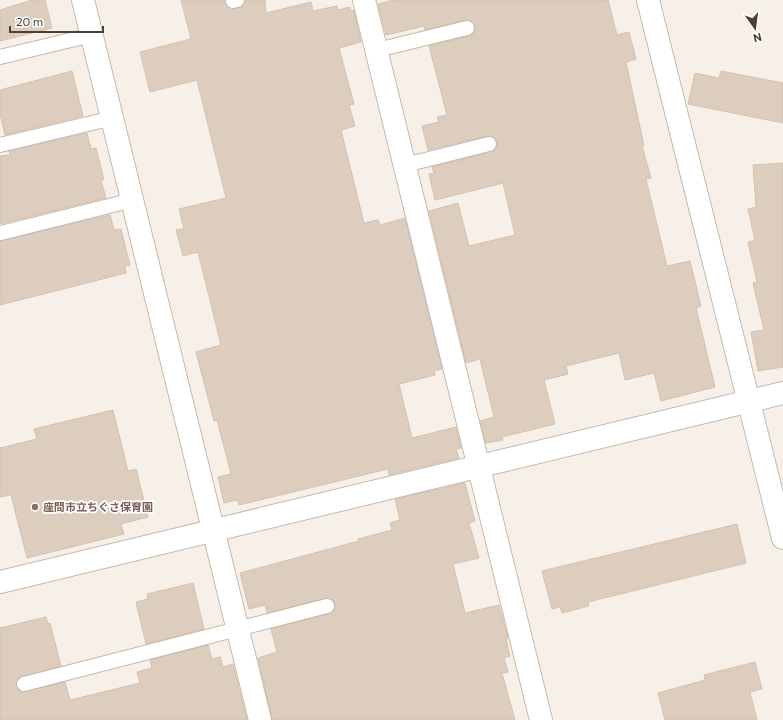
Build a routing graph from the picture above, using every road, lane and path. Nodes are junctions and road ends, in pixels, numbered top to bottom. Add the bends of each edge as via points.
1 (83, 0) edge
2 (364, 0) edge
3 (648, 0) edge
4 (467, 28) dead end
5 (92, 35) junction
6 (377, 50) junction
7 (0, 57) edge
8 (112, 118) junction
9 (489, 144) dead end
10 (0, 145) edge
11 (405, 165) junction
12 (133, 200) junction
13 (1, 233) edge
14 (783, 393) edge
15 (748, 400) junction
16 (479, 467) junction
17 (213, 530) junction
18 (783, 538) edge
19 (0, 582) edge
20 (328, 606) dead end
21 (237, 630) junction
22 (24, 684) dead end
23 (260, 720) edge
24 (541, 720) edge

1 - 5 street
2 - 6 street
3 - 15 street
4 - 6 lane
5 - 7 lane
5 - 8 street
6 - 11 street
8 - 10 lane
8 - 12 street
9 - 11 lane
11 - 16 street
12 - 13 lane
12 - 17 street
14 - 15 street
15 - 16 street
15 - 18 street
16 - 17 street
16 - 24 street
17 - 19 street
17 - 21 street
20 - 21 lane
21 - 22 lane
21 - 23 street

